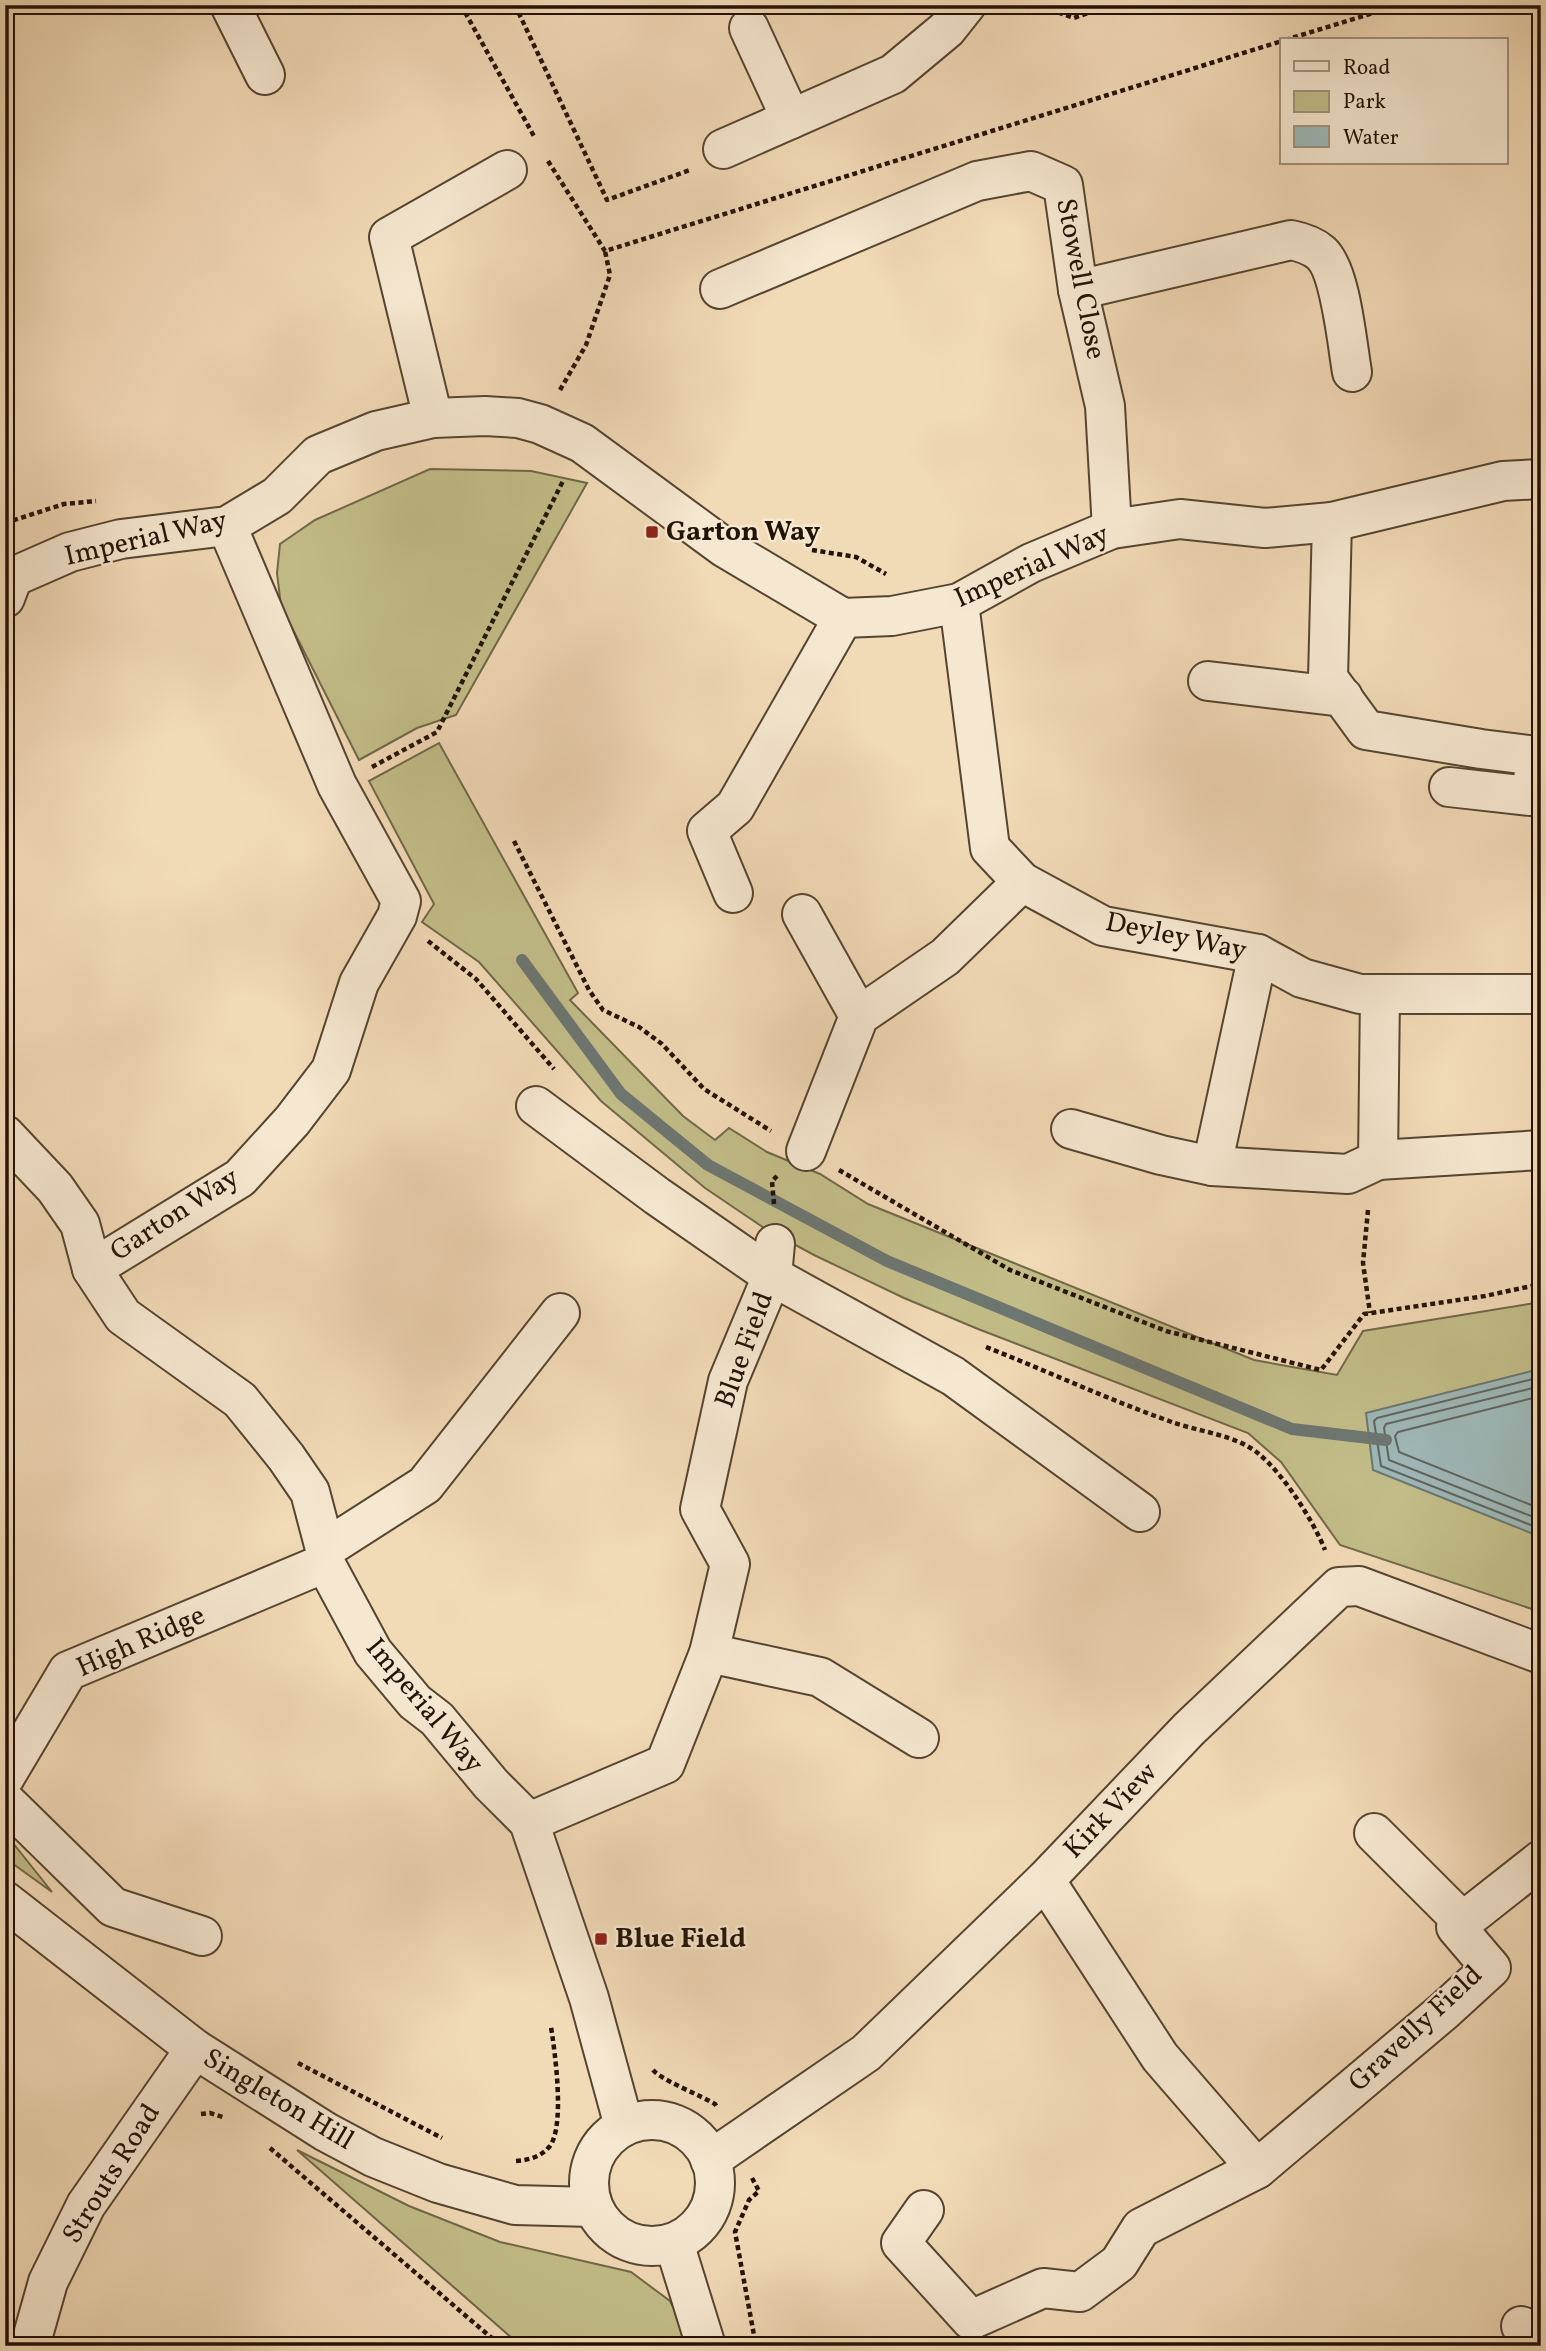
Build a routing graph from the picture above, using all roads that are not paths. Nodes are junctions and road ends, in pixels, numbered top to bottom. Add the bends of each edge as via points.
1 (230, 5) edge
2 (966, 5) edge
3 (749, 28) dead end
4 (265, 75) dead end
5 (791, 119) junction
6 (723, 149) road end
7 (507, 170) dead end
8 (720, 289) dead end
9 (1078, 290) junction
10 (1352, 372) dead end
11 (433, 418) junction
12 (1541, 479) edge
13 (1332, 522) junction
14 (228, 526) junction
15 (1112, 529) junction
16 (8, 582) edge
17 (959, 603) junction
18 (843, 618) junction
19 (1208, 681) dead end
20 (1343, 697) junction
21 (1539, 740) edge
22 (1449, 787) dead end
23 (1022, 882) junction
24 (733, 893) dead end
25 (802, 914) dead end
26 (1258, 954) junction
27 (1380, 994) junction
28 (1541, 994) edge
29 (859, 1016) junction
30 (536, 1106) dead end
31 (1071, 1129) dead end
32 (5, 1135) edge
33 (1541, 1150) edge
34 (806, 1151) road end
35 (1374, 1162) junction
36 (1212, 1166) junction
37 (773, 1260) junction
38 (92, 1269) junction
39 (560, 1313) dead end
40 (1140, 1512) dead end
41 (325, 1556) junction
42 (709, 1653) junction
43 (1541, 1654) edge
44 (919, 1738) dead end
45 (5, 1777) edge
46 (5, 1801) edge
47 (529, 1822) junction
48 (1374, 1833) dead end
49 (1541, 1860) edge
50 (1045, 1880) junction
51 (5, 1900) edge
52 (1463, 1922) junction
53 (202, 1937) dead end
54 (195, 2049) junction
55 (624, 2126) junction
56 (710, 2160) junction
57 (1257, 2169) junction
58 (593, 2207) junction
59 (924, 2210) dead end
60 (674, 2243) junction
61 (30, 2346) edge
62 (706, 2346) edge

1 - 4 street
2 - 5 street via 947,29 894,74
3 - 5 street
5 - 6 street
7 - 11 street via 389,237
8 - 9 street, Stowell Close via 977,181 1031,171 1063,185
9 - 10 street via 1291,240 1303,243 1322,254 1336,282
9 - 15 street, Stowell Close via 1105,406
11 - 14 street, Imperial Way via 376,431 318,455 276,496
11 - 18 street, Imperial Way via 518,418 583,443 724,548
12 - 13 street, Imperial Way via 1503,481
13 - 15 street, Imperial Way via 1265,528 1180,519
13 - 20 street via 1328,678
14 - 16 street, Imperial Way via 121,539 70,552
14 - 38 street, Garton Way via 337,785 401,901 359,983 331,1070 292,1121 240,1178
15 - 17 street, Imperial Way via 1031,563
17 - 18 street, Imperial Way via 892,616
17 - 23 street, Deyley Way via 990,848
18 - 24 street via 735,807 707,831
19 - 20 street
20 - 21 street via 1366,730 1481,750
21 - 22 street via 1530,796
23 - 26 street, Deyley Way via 1103,926
23 - 29 street via 944,957
25 - 29 street
26 - 27 street, Deyley Way via 1302,978 1360,994
26 - 36 street
27 - 28 street, Deyley Way
27 - 35 street
29 - 34 street
30 - 37 street
31 - 36 street
32 - 38 street, Imperial Way via 55,1188 80,1224
33 - 35 street
35 - 36 street via 1348,1174
37 - 40 street via 953,1376
37 - 42 street, Blue Field via 728,1381 700,1509 730,1564
38 - 41 street, Imperial Way via 123,1316 240,1400 310,1492
39 - 41 street, High Ridge via 425,1485
41 - 45 street, High Ridge via 68,1671
41 - 47 street, Imperial Way via 373,1652
42 - 44 street via 820,1676
42 - 47 street, Blue Field via 665,1765
43 - 50 street, Kirk View via 1359,1586 1339,1587 1189,1729
46 - 53 street via 113,1907
47 - 55 street, Imperial Way via 589,1998
48 - 52 street
49 - 52 street, Gravelly Field
50 - 56 street, Kirk View via 866,2053
50 - 57 street via 1160,2057
51 - 54 street, Singleton Hill
52 - 57 street, Gravelly Field via 1456,1927 1490,1968
54 - 58 street, Singleton Hill via 326,2133 438,2183 515,2205
54 - 61 street, Strouts Road via 86,2205 48,2283
55 - 56 street via 644,2120 674,2124 700,2142
55 - 58 street via 608,2136 590,2169
56 - 60 street via 715,2179 713,2200 691,2233
57 - 59 street, Gravelly Field via 1141,2228 1119,2263 1080,2292 1043,2288 971,2320 901,2243
58 - 60 street via 603,2223 635,2244
60 - 62 street

